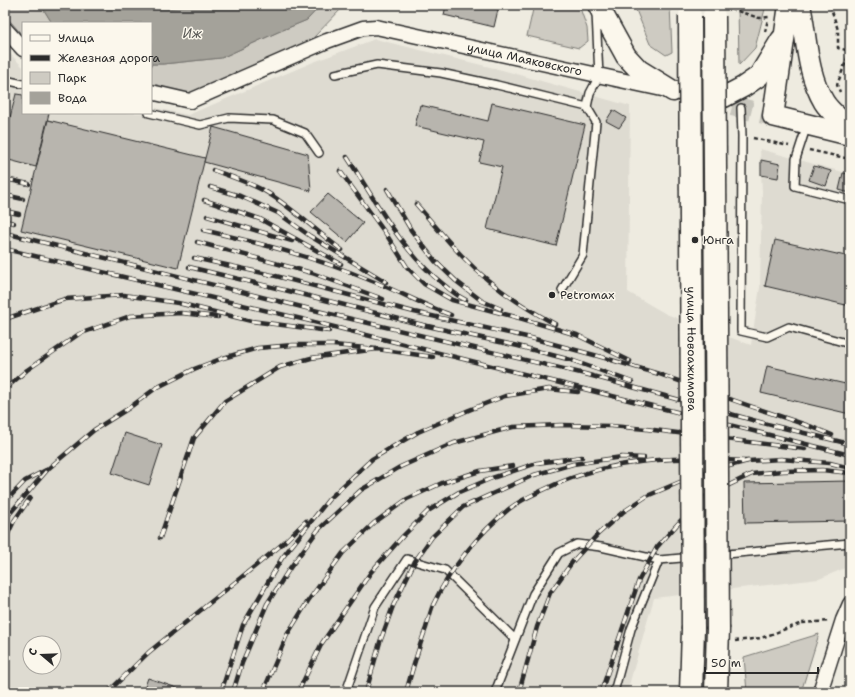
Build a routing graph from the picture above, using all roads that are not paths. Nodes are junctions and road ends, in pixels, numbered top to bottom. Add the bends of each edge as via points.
1 (597, 5) edge
2 (789, 5) edge
3 (800, 5) edge
4 (690, 10) edge
5 (720, 10) edge
6 (5, 29) edge
7 (785, 33) junction
8 (22, 48) edge
9 (335, 74) dead end
10 (599, 76) junction
11 (5, 80) edge
12 (22, 84) edge
13 (673, 91) joint
14 (152, 92) edge
15 (709, 100) dead end
16 (587, 107) junction
17 (741, 108) dead end
18 (152, 114) edge
19 (807, 125) junction
20 (850, 129) edge
21 (850, 135) edge
22 (319, 153) dead end
23 (850, 200) edge
24 (562, 290) dead end
25 (850, 344) edge
26 (850, 543) edge
27 (659, 560) junction
28 (850, 604) edge
29 (515, 639) junction
30 (346, 692) edge
31 (495, 692) edge
32 (614, 692) edge
33 (691, 692) edge
34 (716, 692) edge
35 (820, 692) edge

1 - 10 lane
1 - 13 main road via 626,56 640,70
2 - 7 main road
3 - 20 main road via 814,80 824,103
4 - 33 main road, улица Новоажимова, bridge
5 - 34 main road, улица Новоажимова, bridge via 726,635
6 - 8 street
7 - 15 main road via 759,76 724,98
7 - 19 main road via 773,116
9 - 16 lane via 378,65 441,73
10 - 13 street, улица Маяковского
10 - 14 street, улица Маяковского via 376,27 363,28 327,41 190,101
10 - 16 lane via 590,93
11 - 12 lane
16 - 24 lane via 596,122 583,255
17 - 25 lane via 741,331 767,337 789,327
18 - 22 lane via 200,125 228,118 273,120 305,133
19 - 21 main road
19 - 23 lane via 796,159 795,186
26 - 27 lane
27 - 29 lane via 577,544 559,553 533,594
27 - 32 lane via 631,629
28 - 35 street
29 - 30 lane via 445,570 407,559 375,607
29 - 31 lane

